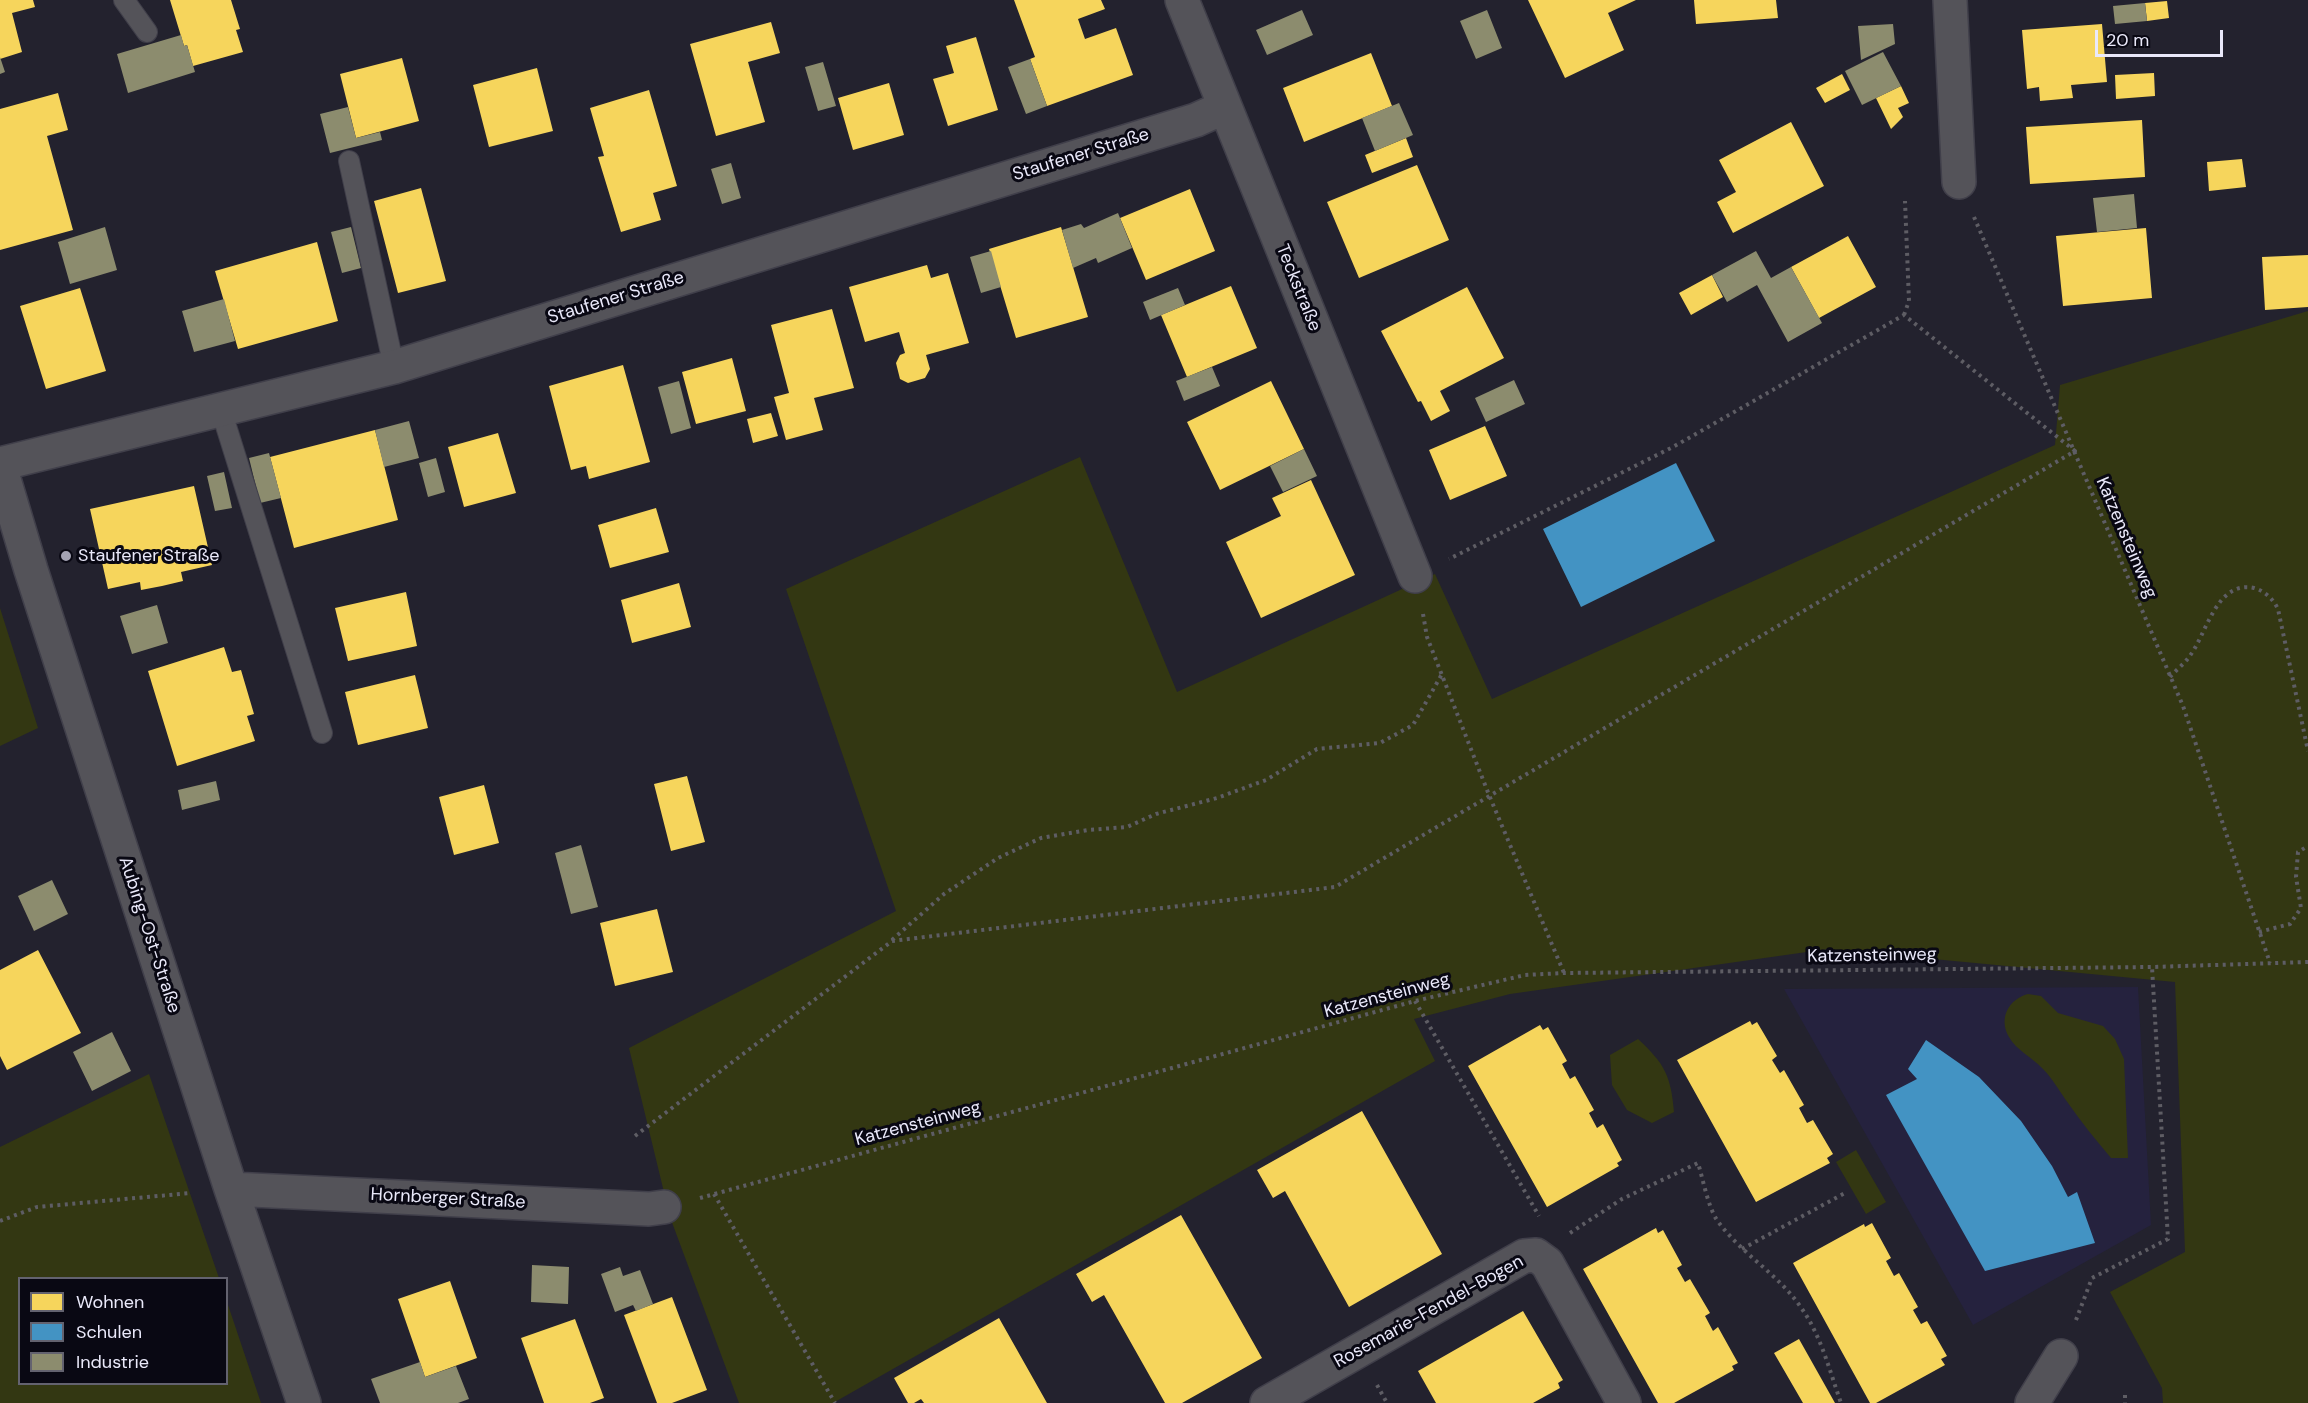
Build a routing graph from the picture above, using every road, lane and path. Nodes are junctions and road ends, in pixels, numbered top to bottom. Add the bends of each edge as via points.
1 (124, 0) edge
2 (1182, 0) edge
3 (1950, 0) edge
4 (147, 32) dead end
5 (1225, 107) junction
6 (349, 161) dead end
7 (1959, 182) joint
8 (1905, 201) dead end
9 (1904, 315) junction
10 (394, 367) junction
11 (221, 410) junction
12 (2075, 451) junction
13 (0, 465) edge
14 (1415, 576) junction
15 (1442, 674) junction
16 (2170, 676) junction
17 (322, 733) dead end
18 (2308, 751) edge
19 (1489, 795) junction
20 (2308, 846) edge
21 (2259, 932) junction
22 (891, 940) junction
23 (2308, 962) edge
24 (2270, 963) junction
25 (2152, 967) junction
26 (1564, 973) junction
27 (1415, 1001) junction
28 (635, 1136) dead end
29 (231, 1189) junction
30 (1845, 1193) dead end
31 (714, 1194) junction
32 (664, 1207) joint
33 (0, 1221) edge
34 (1742, 1249) junction
35 (1536, 1255) junction
36 (2061, 1356) joint
37 (2125, 1395) dead end
38 (297, 1400) edge
39 (835, 1403) edge
40 (1267, 1403) edge
41 (1624, 1403) edge
42 (1841, 1403) edge
43 (2032, 1403) edge
44 (2126, 1403) edge

1 - 4 lane
2 - 5 street, Teckstraße
3 - 7 street
5 - 10 street, Staufener Straße via 1196,120
5 - 14 street, Teckstraße
6 - 10 lane
7 - 12 path, Katzensteinweg
8 - 9 path via 1910,301
9 - 12 path
9 - 14 path via 1673,447
10 - 11 street, Staufener Straße
11 - 13 street, Staufener Straße
11 - 17 lane
12 - 16 path, Katzensteinweg
12 - 19 path
13 - 29 street, Aubing-Ost-Straße
14 - 15 path via 1427,637
15 - 19 path
15 - 22 path via 1413,725 1380,743 1317,749 1266,780 1156,814 1127,827 1041,838 998,858 944,894
16 - 18 path via 2190,656 2223,598 2241,588 2265,593 2278,609
16 - 21 path, Katzensteinweg
19 - 22 path via 1335,887
19 - 26 path
20 - 21 path via 2298,852 2296,877 2301,908 2290,924
21 - 24 path, Katzensteinweg
22 - 28 path
23 - 24 path
24 - 25 path, Katzensteinweg
25 - 26 path, Katzensteinweg
25 - 36 path via 2168,1239 2092,1278
26 - 27 path, Katzensteinweg via 1526,975
27 - 31 path, Katzensteinweg
27 - 35 path via 1550,1236
29 - 32 street, Hornberger Straße
29 - 33 path via 37,1207
29 - 38 street, Aubing-Ost-Straße
30 - 34 path
31 - 32 path, Katzensteinweg
31 - 39 path
34 - 35 path via 1715,1218 1698,1163 1622,1199
34 - 42 path via 1775,1277 1805,1314 1817,1333
35 - 40 street, Rosemarie-Fendel-Bogen via 1524,1256
35 - 41 street, Rosemarie-Fendel-Bogen via 1547,1263
36 - 43 street
37 - 44 path

